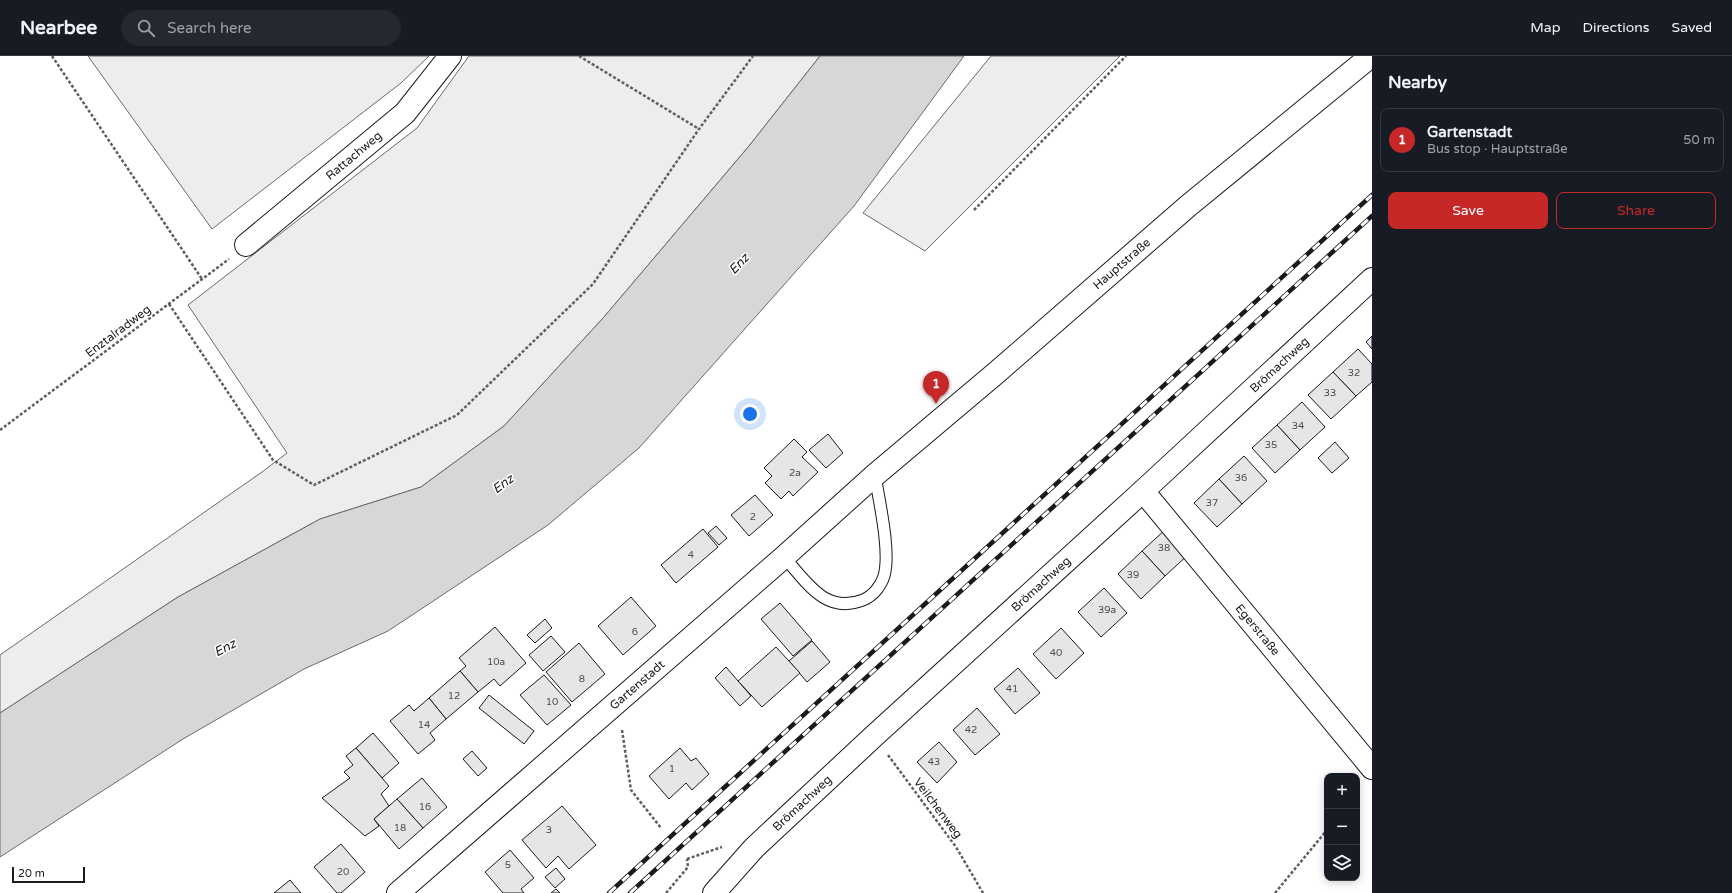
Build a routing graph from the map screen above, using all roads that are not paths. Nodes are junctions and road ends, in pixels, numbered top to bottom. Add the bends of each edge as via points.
1 (450, 56) edge
2 (1371, 56) edge
3 (246, 245) road end
4 (1372, 279) edge
5 (875, 475) junction
6 (1143, 491) junction
7 (784, 557) junction
8 (1372, 768) edge
9 (398, 893) edge
10 (714, 893) edge

1 - 3 street, Rattachweg via 405,114
2 - 5 street, Hauptstraße via 1188,206
4 - 6 street, Brömachweg
5 - 7 street, Gartenstadt
5 - 7 lane via 886,557 884,575 879,587 868,598 853,604 828,601 814,590
6 - 8 street, Egerstraße
6 - 10 street, Brömachweg via 754,848
7 - 9 street, Gartenstadt

